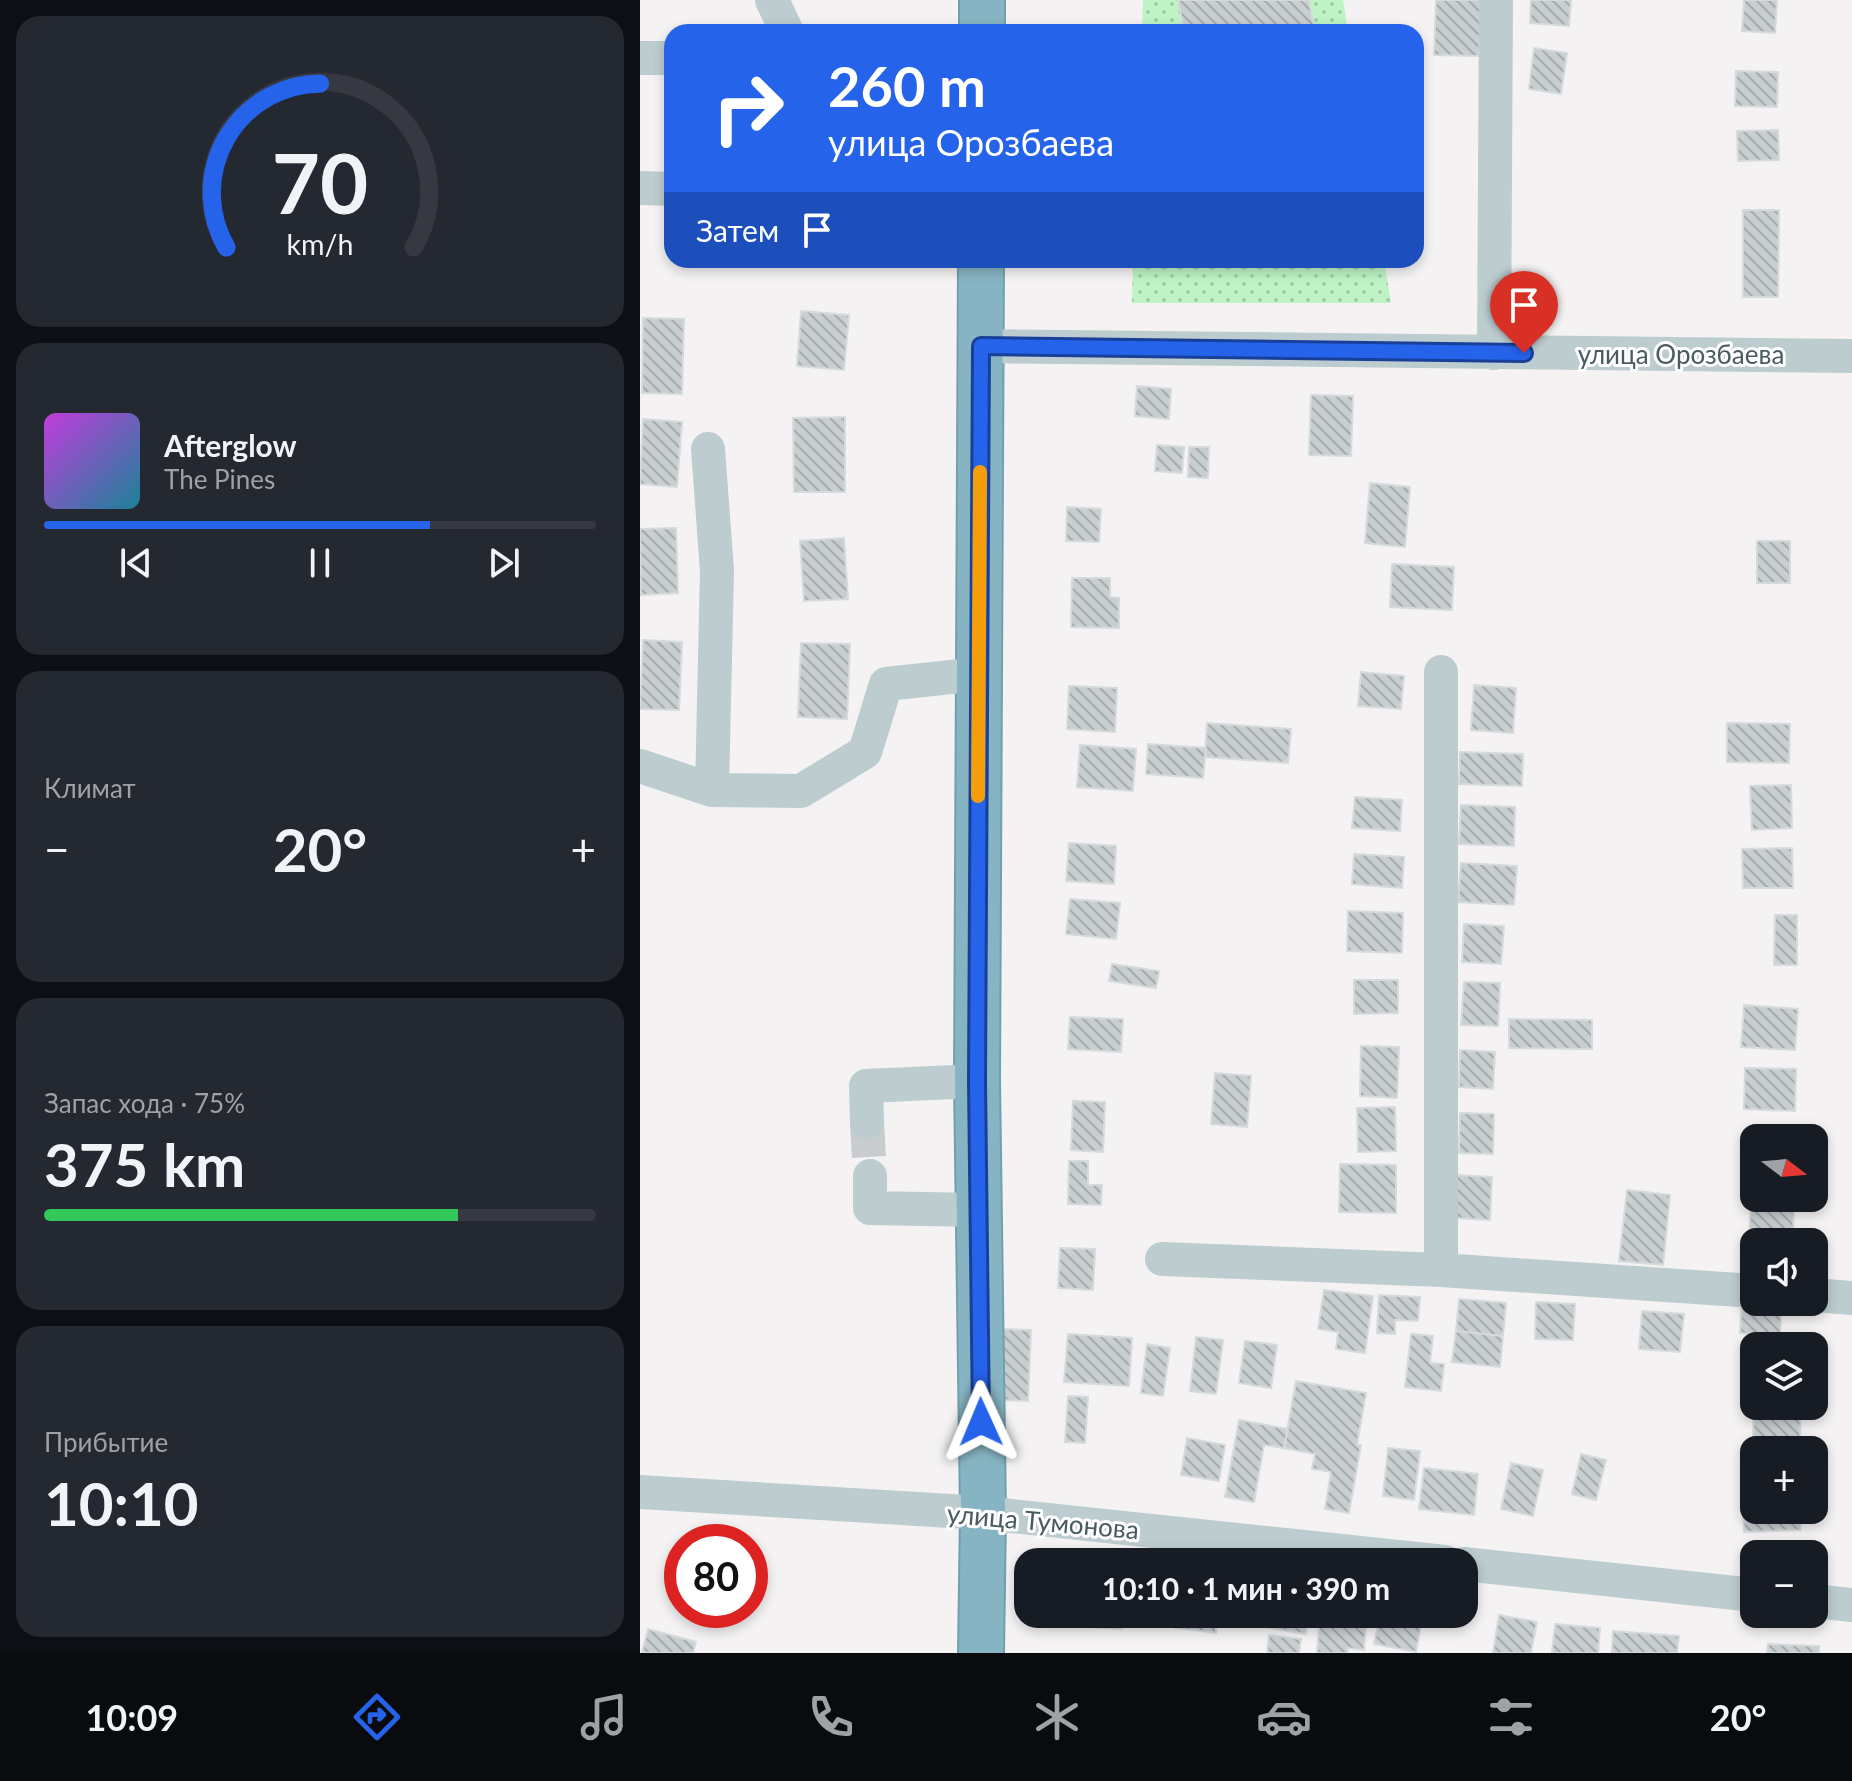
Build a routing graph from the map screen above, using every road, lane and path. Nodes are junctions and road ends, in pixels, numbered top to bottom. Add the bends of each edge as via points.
1 (772, 0) edge
2 (982, 0) edge
3 (1496, 0) edge
4 (783, 24) edge
5 (982, 24) edge
6 (640, 58) edge
7 (664, 58) edge
8 (640, 188) edge
9 (664, 189) edge
10 (981, 268) edge
11 (981, 346) junction
12 (1494, 353) junction
13 (1852, 356) edge
14 (708, 449) dead end
15 (1441, 672) dead end
16 (979, 674) junction
17 (640, 766) edge
18 (712, 790) junction
19 (977, 1081) junction
20 (867, 1123) tunnel mouth
21 (870, 1176) tunnel mouth
22 (978, 1210) junction
23 (1162, 1259) dead end
24 (1441, 1270) junction
25 (1740, 1290) edge
26 (1828, 1296) edge
27 (1852, 1298) edge
28 (640, 1492) edge
29 (983, 1513) junction
30 (1313, 1548) edge
31 (1478, 1565) edge
32 (1740, 1594) edge
33 (1828, 1602) edge
34 (1852, 1605) edge
35 (981, 1653) edge

1 - 4 street
2 - 5 highway
3 - 12 street
6 - 7 street
8 - 9 street
10 - 11 highway
11 - 12 street, улица Орозбаева
11 - 16 highway
12 - 13 street, улица Орозбаева
14 - 18 street via 717,571
15 - 24 street
16 - 18 street via 886,684 865,752 801,791
16 - 19 highway
17 - 18 street
19 - 20 street via 866,1086
19 - 22 highway
21 - 22 street via 870,1208
22 - 29 highway
23 - 24 street
24 - 25 street
26 - 27 street
28 - 29 street, улица Тумонова
29 - 30 street, улица Тумонова
29 - 35 highway
31 - 32 street
33 - 34 street

